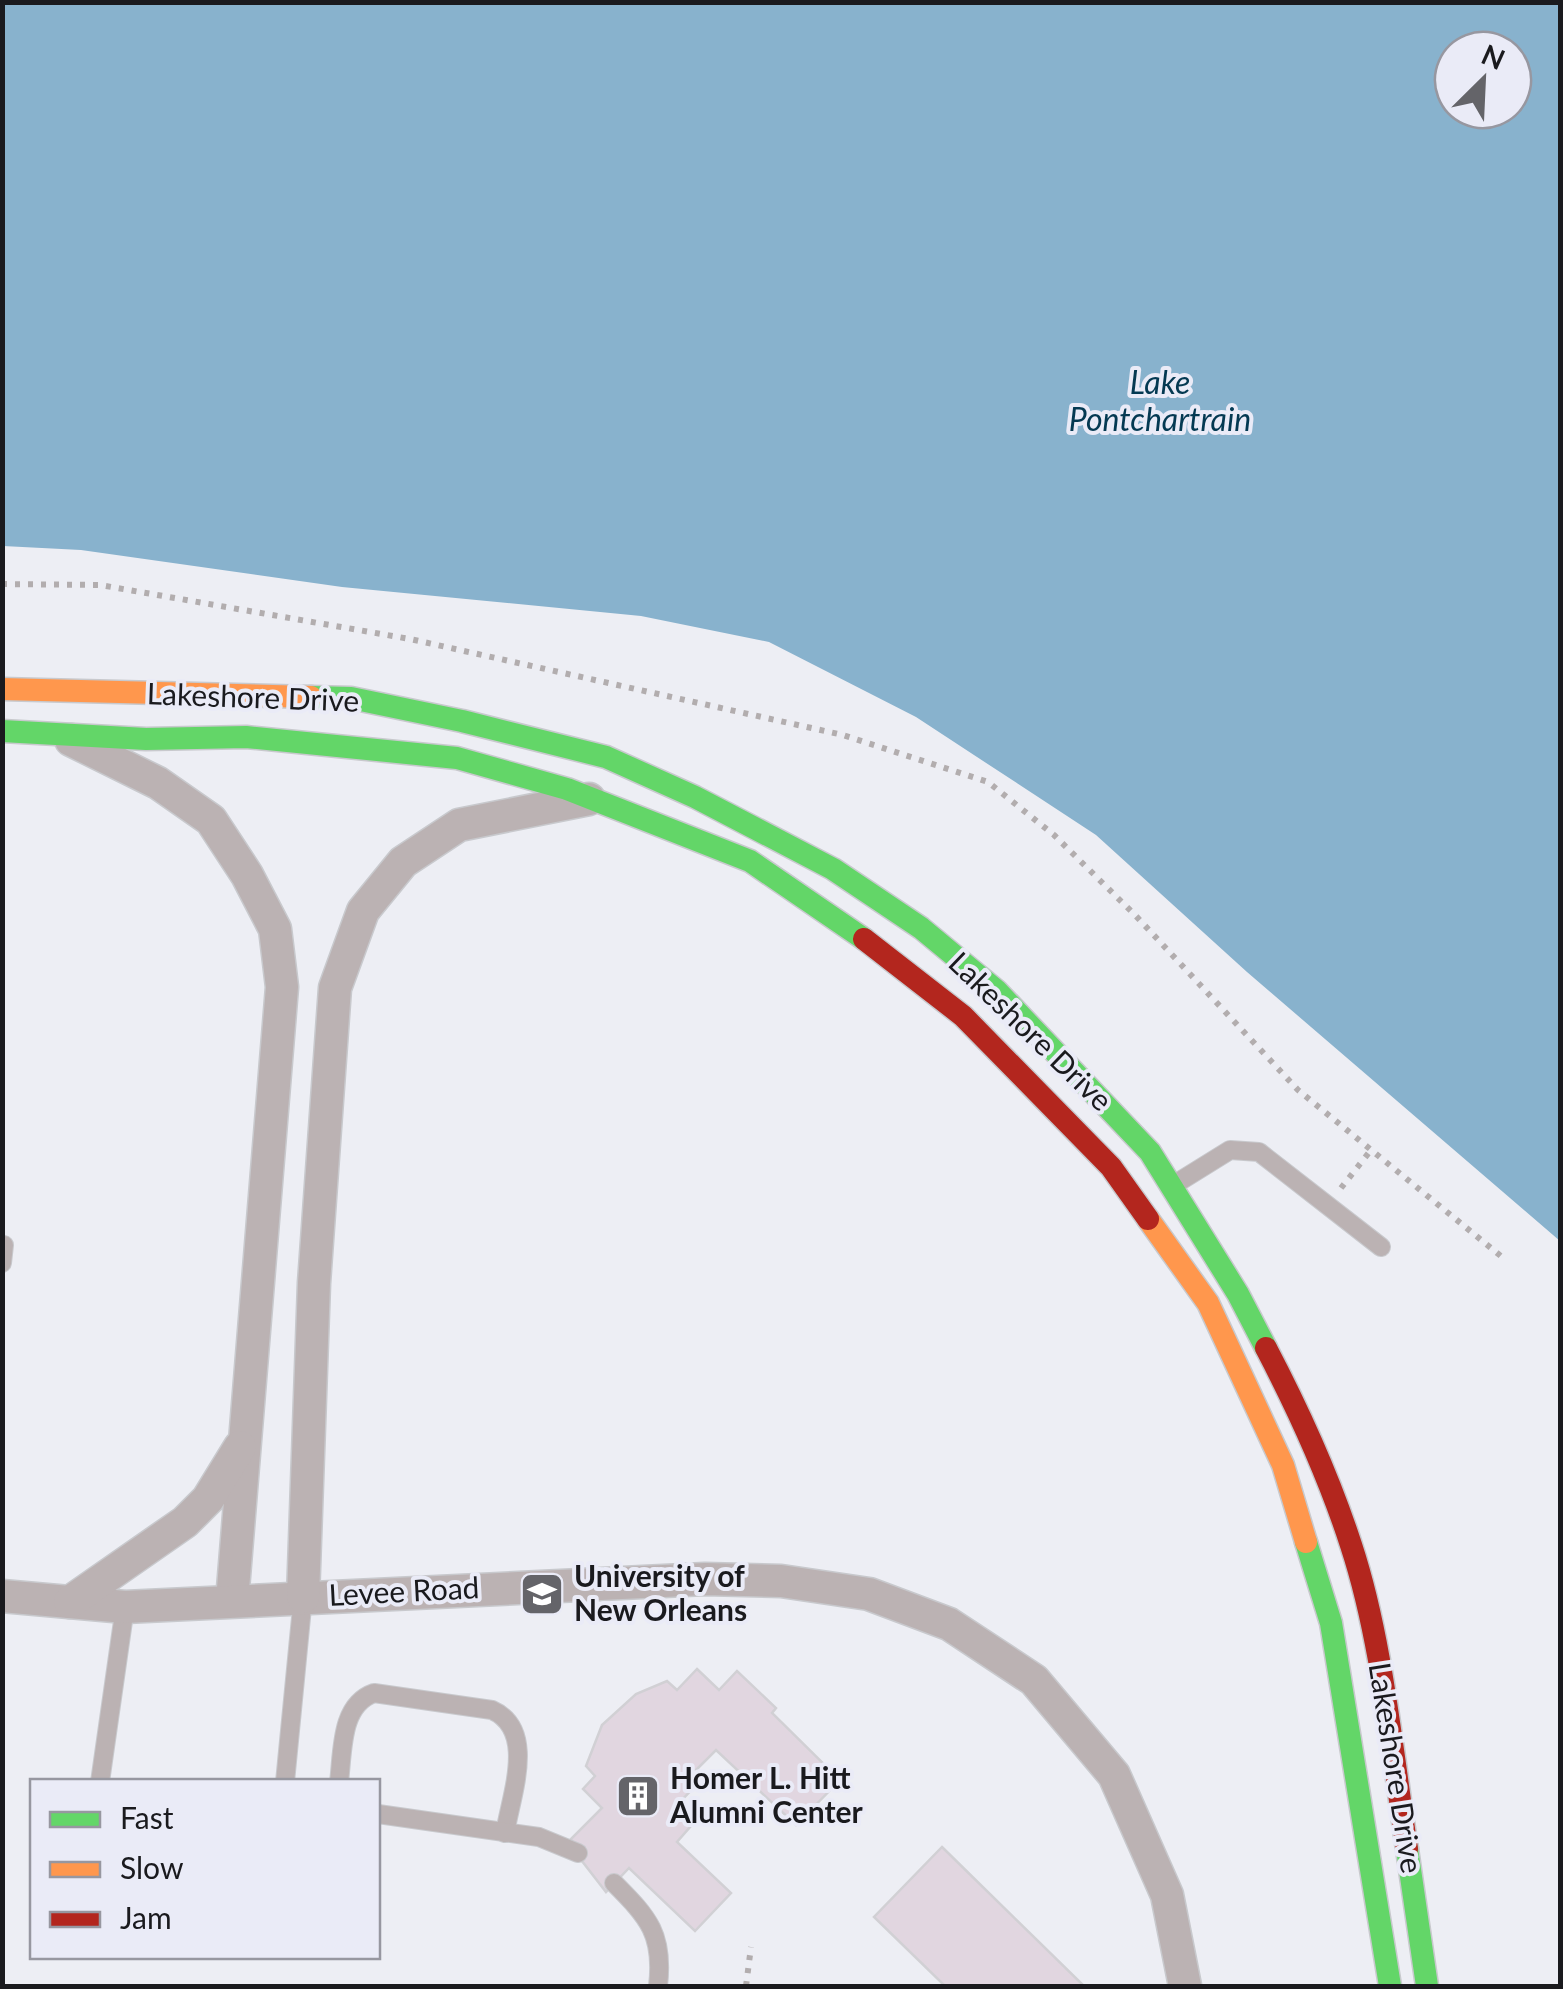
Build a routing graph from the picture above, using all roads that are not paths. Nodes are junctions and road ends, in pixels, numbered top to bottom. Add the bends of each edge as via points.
1 (2, 690) edge
2 (2, 730) edge
3 (58, 734) junction
4 (592, 798) junction
5 (1171, 1186) junction
6 (1382, 1247) dead end
7 (245, 1439) junction
8 (2, 1596) edge
9 (304, 1597) junction
10 (232, 1600) junction
11 (70, 1602) junction
12 (125, 1607) junction
13 (100, 1779) edge
14 (285, 1779) edge
15 (340, 1779) edge
16 (380, 1814) edge
17 (505, 1833) junction
18 (578, 1854) dead end
19 (614, 1883) dead end
20 (658, 1986) edge
21 (1185, 1986) edge
22 (1390, 1986) edge
23 (1428, 1986) edge

1 - 5 street, Lakeshore Drive via 352,698 606,758 833,869 920,928 997,990 1150,1152
2 - 3 street, Lakeshore Drive
3 - 4 street, Lakeshore Drive via 246,737 456,758
3 - 7 street via 158,782 211,820 275,929 282,987
4 - 9 street via 460,825 403,862 363,910 335,988 326,1089
4 - 22 street, Lakeshore Drive via 750,861 840,920 963,1016 1110,1167 1208,1303 1284,1465 1331,1623
5 - 6 lane via 1230,1150 1259,1152
5 - 23 street, Lakeshore Drive via 1238,1294 1302,1418 1352,1546 1380,1674
7 - 10 street
7 - 11 street via 185,1522
8 - 11 street, Levee Road
9 - 10 street, Levee Road
9 - 14 lane
9 - 21 street, Levee Road via 781,1580 869,1594 949,1624 1034,1680 1114,1776 1167,1895
10 - 12 street, Levee Road
11 - 12 street, Levee Road
12 - 13 lane
15 - 17 lane via 350,1714 364,1696 492,1710 505,1716 517,1736
16 - 17 lane
17 - 18 lane
19 - 20 lane via 656,1936

